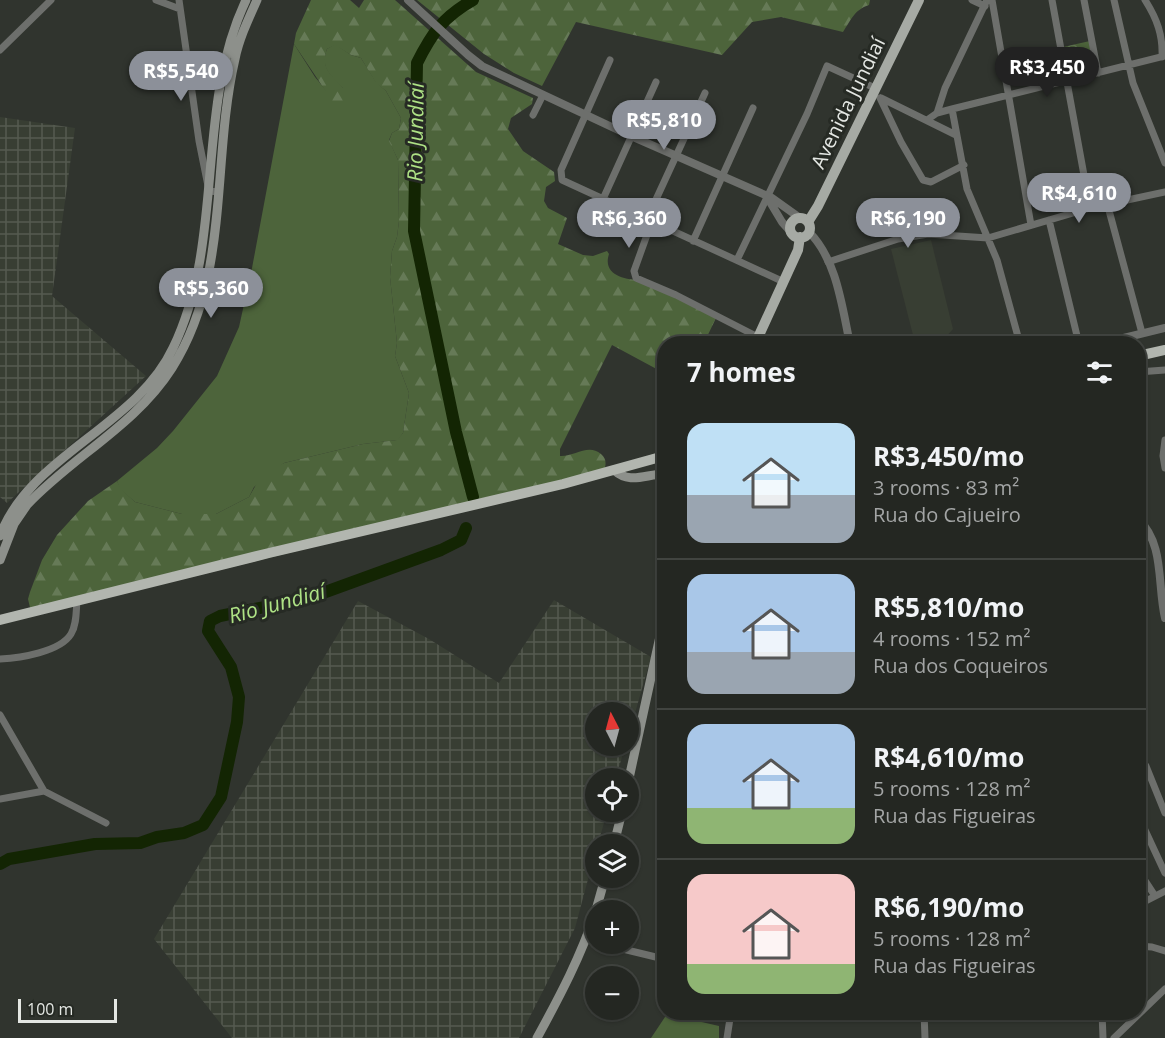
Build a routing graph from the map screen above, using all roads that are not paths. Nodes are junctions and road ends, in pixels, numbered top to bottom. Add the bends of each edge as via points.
1 (51, 0) edge
2 (156, 0) edge
3 (179, 0) edge
4 (246, 0) edge
5 (257, 0) edge
6 (408, 0) edge
7 (919, 0) edge
8 (972, 0) edge
9 (992, 0) edge
10 (1052, 0) edge
11 (1083, 0) edge
12 (1114, 0) edge
13 (1145, 0) edge
14 (986, 3) edge
15 (180, 9) junction
16 (1164, 36) edge
17 (0, 50) edge
18 (1162, 57) edge
19 (610, 60) dead end
20 (1130, 65) junction
21 (1098, 73) junction
22 (1066, 80) junction
23 (656, 82) dead end
24 (705, 93) dead end
25 (875, 93) junction
26 (543, 95) junction
27 (1009, 95) junction
28 (753, 108) dead end
29 (952, 109) junction
30 (937, 113) junction
31 (533, 115) dead end
32 (586, 115) junction
33 (927, 120) junction
34 (956, 135) junction
35 (631, 136) junction
36 (676, 156) junction
37 (1165, 163) edge
38 (964, 165) junction
39 (721, 176) junction
40 (214, 191) junction
41 (1165, 192) edge
42 (767, 196) junction
43 (603, 199) junction
44 (1107, 203) junction
45 (1090, 208) junction
46 (649, 220) junction
47 (1049, 220) junction
48 (1030, 225) junction
49 (801, 228) junction
50 (988, 238) junction
51 (693, 241) junction
52 (737, 261) junction
53 (828, 262) junction
54 (784, 282) junction
55 (1165, 328) edge
56 (1142, 333) junction
57 (749, 336) edge
58 (759, 336) edge
59 (848, 336) edge
60 (1018, 336) edge
61 (1077, 336) edge
62 (1130, 336) edge
63 (1165, 350) edge
64 (1146, 354) edge
65 (1165, 370) edge
66 (1146, 371) edge
67 (1165, 440) edge
68 (657, 458) edge
69 (1165, 468) edge
70 (614, 470) junction
71 (657, 475) edge
72 (1146, 528) edge
73 (0, 536) edge
74 (0, 560) edge
75 (77, 600) junction
76 (3, 617) edge
77 (1165, 618) edge
78 (657, 650) edge
79 (0, 659) edge
80 (0, 715) edge
81 (1146, 766) edge
82 (631, 768) edge
83 (44, 791) junction
84 (0, 799) edge
85 (1165, 813) edge
86 (106, 824) dead end
87 (1146, 832) edge
88 (1165, 873) edge
89 (1146, 882) edge
90 (1165, 891) edge
91 (1155, 896) junction
92 (1146, 900) edge
93 (1146, 947) edge
94 (585, 951) edge
95 (1165, 951) edge
96 (639, 952) edge
97 (657, 956) edge
98 (1165, 989) edge
99 (1146, 1007) edge
100 (730, 1020) edge
101 (924, 1020) edge
102 (1102, 1020) edge
103 (1133, 1020) edge
104 (537, 1038) edge
105 (727, 1038) edge
106 (925, 1038) edge
107 (1103, 1038) edge
108 (1114, 1038) edge

1 - 17 street
2 - 15 street
3 - 15 street
4 - 40 main road via 223,65
5 - 40 main road via 234,61
6 - 26 street via 482,66
7 - 25 main road, Avenida Jundiaí
8 - 14 street
9 - 27 street
10 - 22 street
11 - 21 street
12 - 20 street
13 - 16 street
14 - 30 street
15 - 40 street via 199,141
16 - 18 street
18 - 20 street
19 - 32 street
20 - 21 street
20 - 37 street via 1133,83
21 - 22 street
22 - 27 street
22 - 45 street
23 - 35 street
24 - 36 street
25 - 33 street
25 - 38 street via 924,181 934,181
25 - 42 street via 827,66
25 - 49 main road, Avenida Jundiaí via 818,206
26 - 31 street
26 - 32 street
27 - 29 street
27 - 48 street
28 - 39 street
29 - 30 street
29 - 34 street
30 - 33 street
32 - 35 street
32 - 43 street via 561,173 562,180
33 - 34 street
34 - 38 street
35 - 36 street
35 - 43 street
36 - 39 street
36 - 46 street
38 - 50 street via 968,189
39 - 42 street
39 - 51 street
40 - 73 main road via 197,282 172,352 143,391 26,493
40 - 74 main road via 215,228 203,298 189,337 171,369 137,410 27,505
41 - 44 street
42 - 49 street via 782,204
42 - 49 street via 782,222
42 - 52 street
43 - 46 street
44 - 45 street
44 - 56 street
45 - 47 street
46 - 51 street
46 - 57 street via 634,276
47 - 48 street
47 - 61 street
48 - 50 street
49 - 53 street via 820,247
49 - 54 main road, Avenida Jundiaí via 798,250
50 - 53 street via 913,236 883,242
50 - 60 street
51 - 52 street
52 - 54 street
53 - 59 street
54 - 58 main road, Avenida Jundiaí
55 - 56 street
56 - 62 street
63 - 64 highway
65 - 66 street
67 - 69 street
68 - 70 highway
70 - 71 main road via 630,479
70 - 75 highway
72 - 77 street via 1155,543
75 - 76 highway
75 - 79 street via 71,635 58,645 36,654
78 - 82 main road
80 - 83 street
81 - 85 street
83 - 84 street
83 - 86 street
87 - 88 street
89 - 91 street
90 - 91 street
91 - 92 street
93 - 95 street
94 - 104 main road
96 - 97 street
98 - 99 street
100 - 105 street
101 - 106 street
102 - 107 street
103 - 108 street

